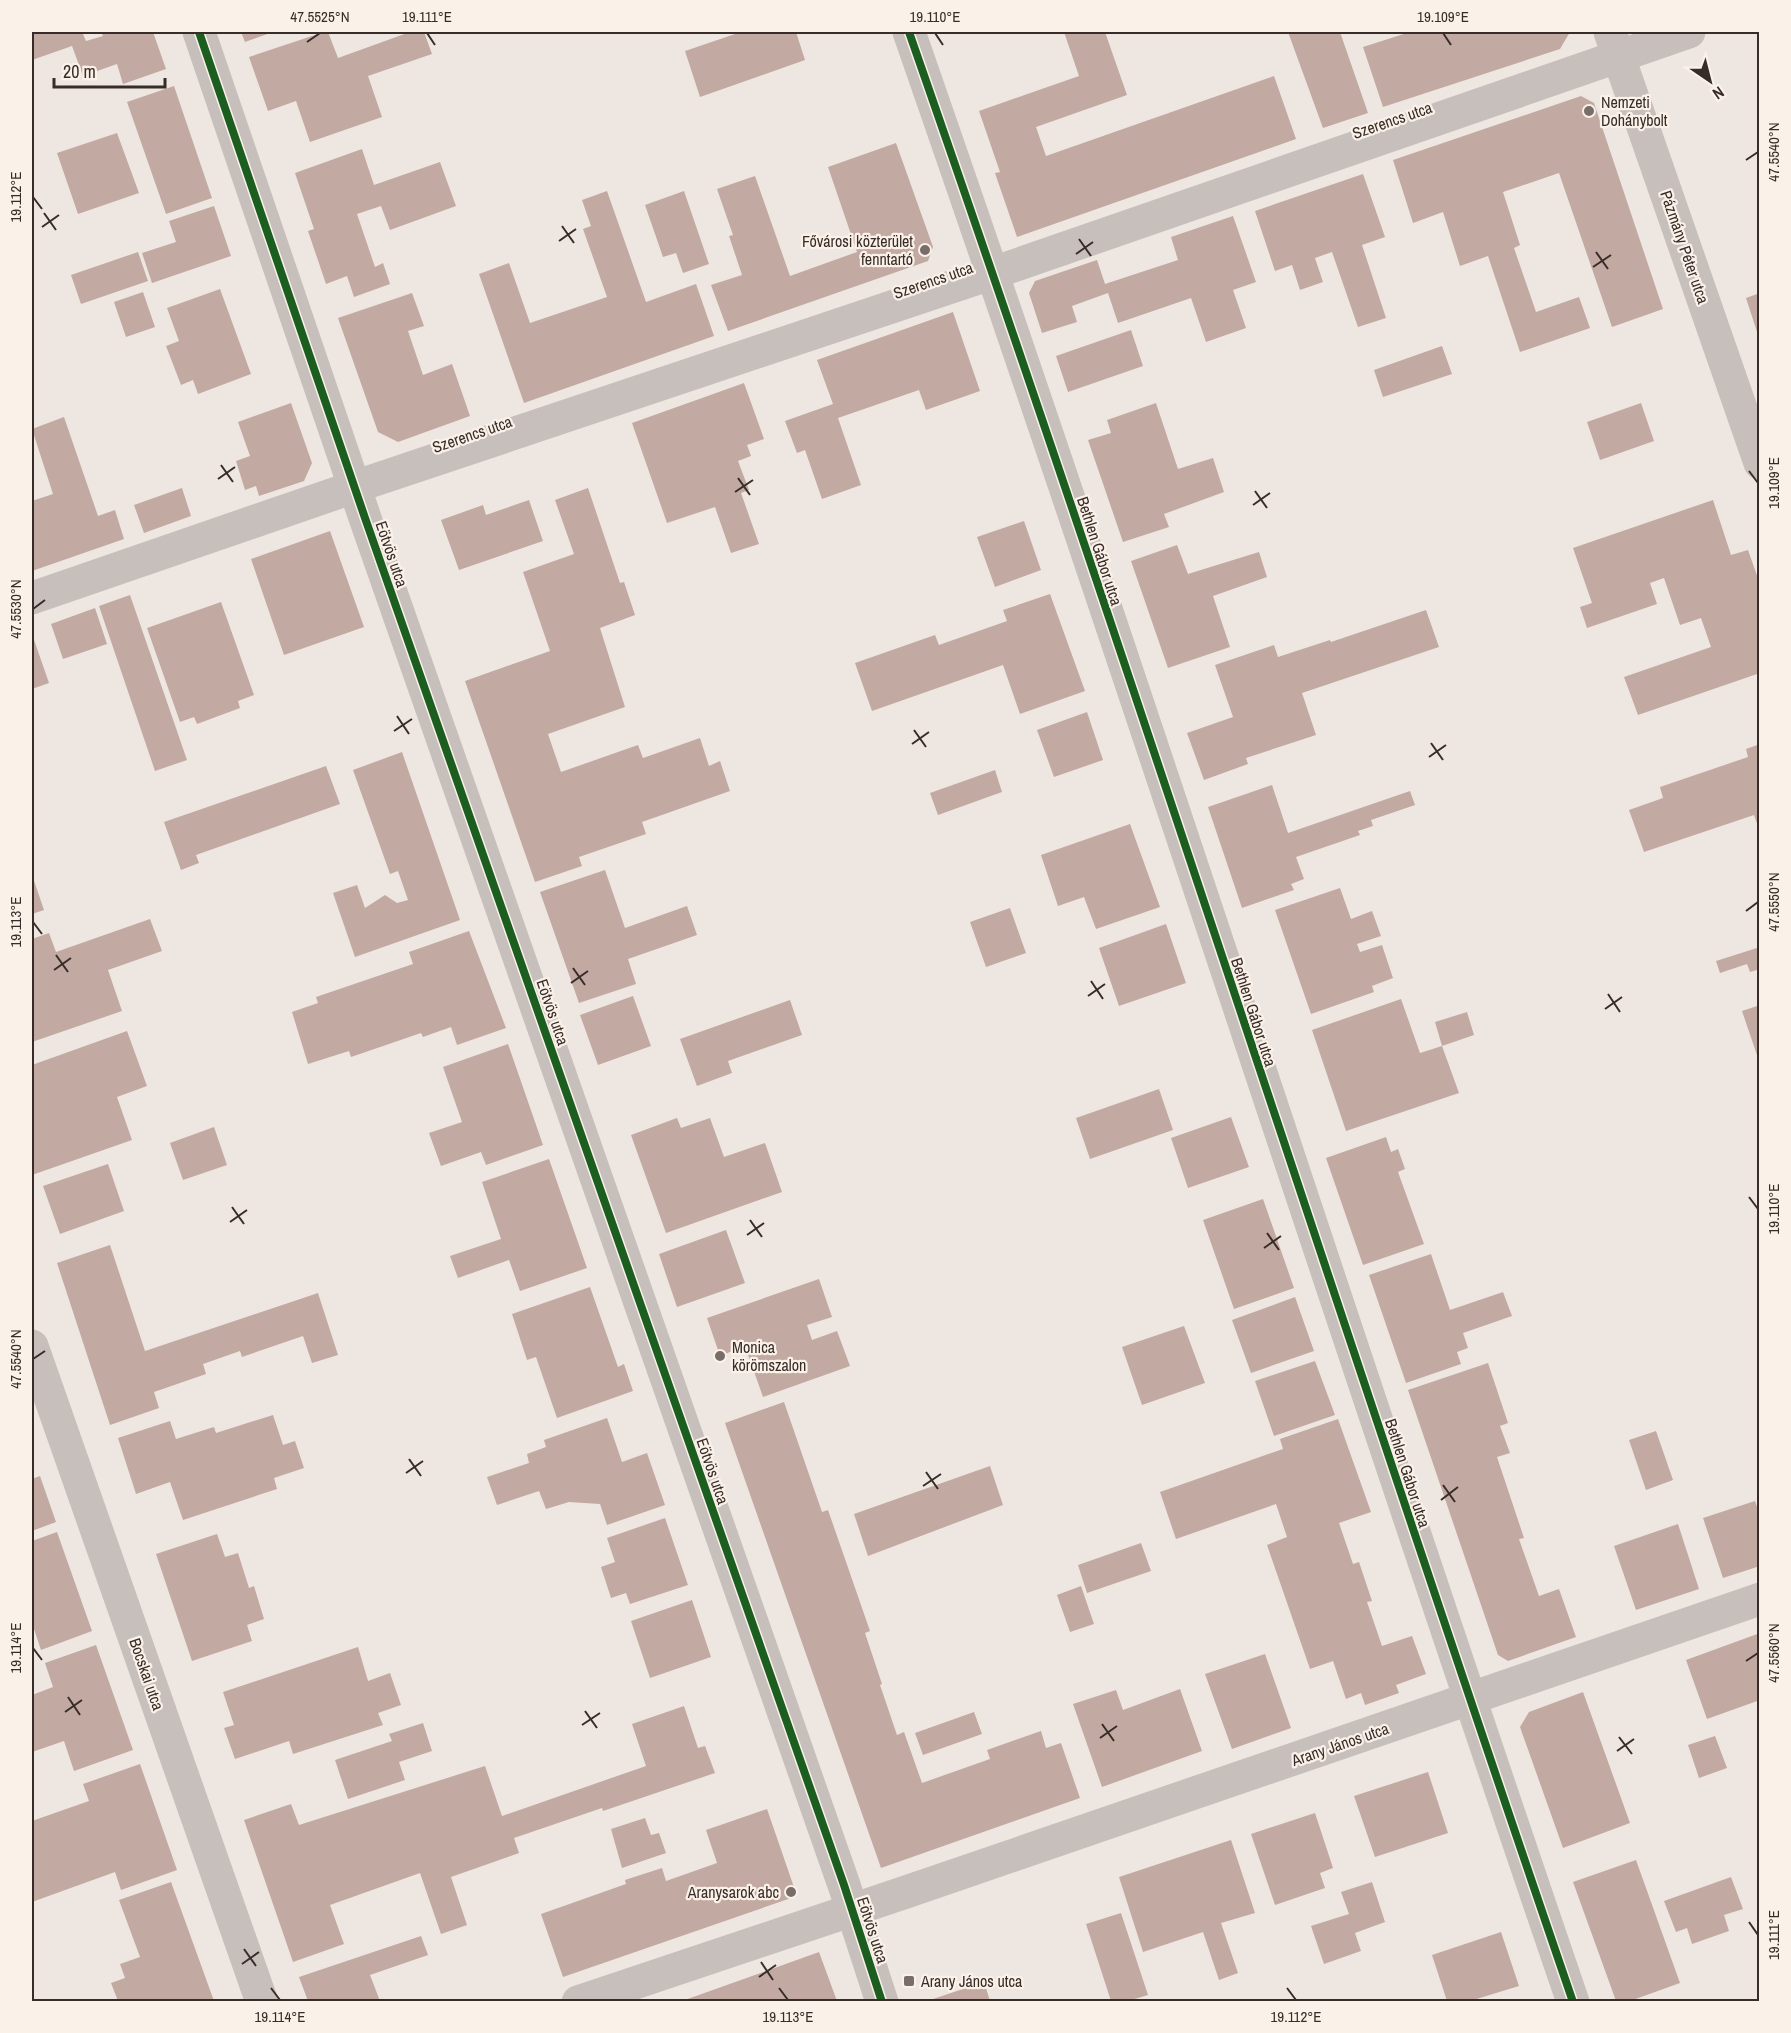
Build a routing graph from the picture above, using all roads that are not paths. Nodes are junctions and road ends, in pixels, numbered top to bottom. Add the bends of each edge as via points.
1 (199, 32) edge
2 (909, 32) edge
3 (1689, 32) edge
4 (1615, 43) edge
5 (993, 273) junction
6 (1760, 463) edge
7 (354, 487) junction
8 (32, 598) edge
9 (32, 1346) edge
10 (1760, 1599) edge
11 (1469, 1699) junction
12 (852, 1910) junction
13 (261, 2001) edge
14 (578, 2001) edge
15 (882, 2001) edge
16 (1573, 2001) edge

1 - 7 street, Eötvös utca
2 - 5 street, Bethlen Gábor utca
3 - 4 street, Szerencs utca
4 - 5 street, Szerencs utca
4 - 6 street, Pázmány Péter utca
5 - 7 street, Szerencs utca
5 - 11 street, Bethlen Gábor utca
7 - 8 street, Szerencs utca
7 - 12 street, Eötvös utca
9 - 13 street, Bocskai utca
10 - 11 street, Arany János utca
11 - 12 street, Arany János utca
11 - 16 street, Bethlen Gábor utca
12 - 14 street, Arany János utca
12 - 15 street, Eötvös utca

